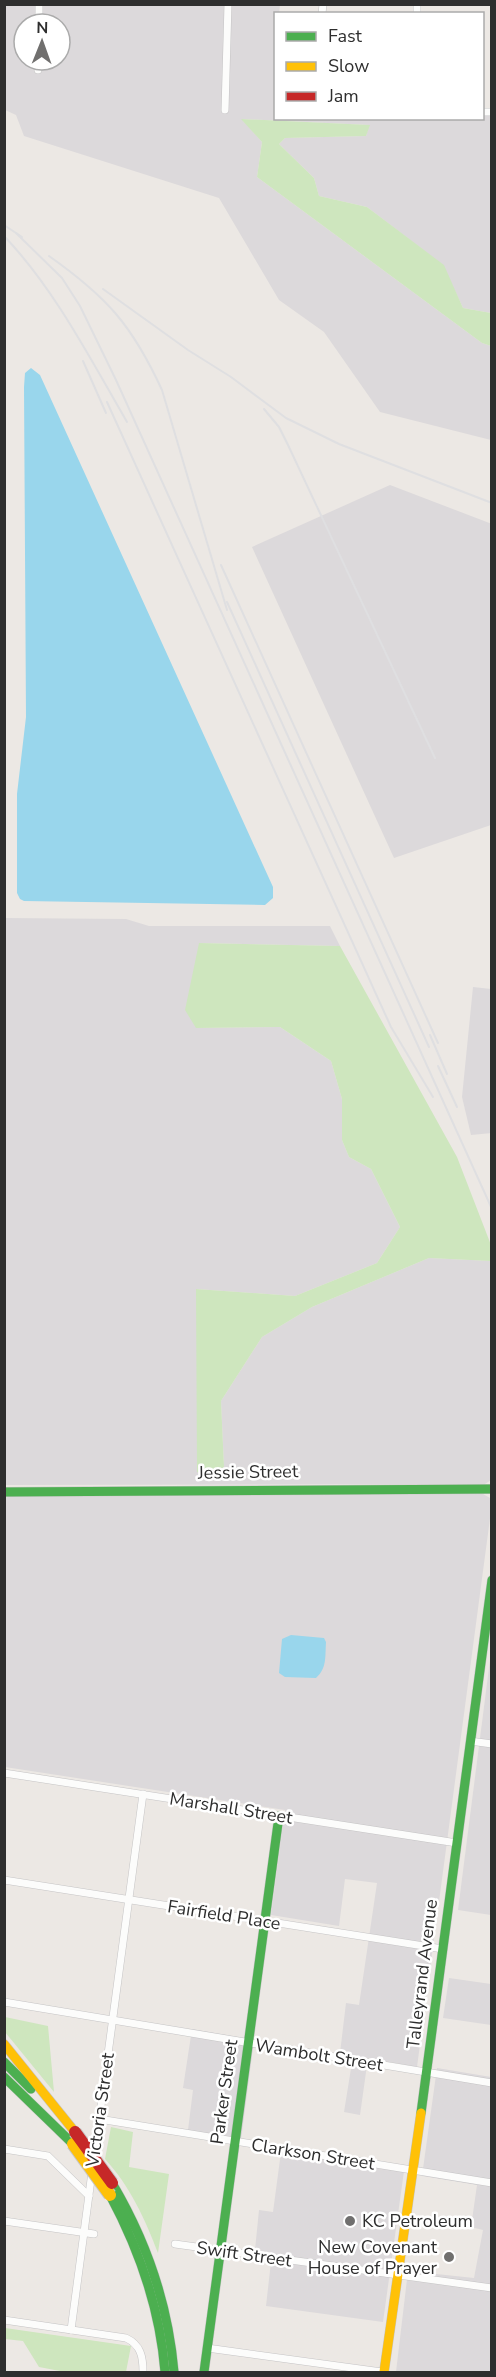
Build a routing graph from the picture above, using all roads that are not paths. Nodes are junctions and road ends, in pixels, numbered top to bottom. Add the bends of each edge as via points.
1 (228, 4) edge
2 (225, 110) dead end
3 (492, 1489) edge
4 (4, 1492) edge
5 (492, 1580) edge
6 (470, 1741) junction
7 (492, 1744) edge
8 (4, 1773) edge
9 (143, 1794) junction
10 (279, 1816) junction
11 (457, 1843) junction
12 (4, 1880) edge
13 (128, 1899) junction
14 (265, 1922) junction
15 (443, 1948) junction
16 (4, 2002) edge
17 (112, 2020) junction
18 (248, 2043) junction
19 (4, 2044) edge
20 (4, 2062) edge
21 (427, 2072) junction
22 (4, 2077) edge
23 (492, 2083) edge
24 (99, 2120) junction
25 (74, 2138) junction
26 (235, 2142) junction
27 (4, 2149) edge
28 (412, 2171) junction
29 (492, 2183) edge
30 (111, 2189) junction
31 (89, 2196) junction
32 (4, 2222) edge
33 (84, 2232) junction
34 (94, 2234) dead end
35 (175, 2244) dead end
36 (221, 2251) junction
37 (399, 2275) junction
38 (492, 2288) edge
39 (4, 2320) edge
40 (71, 2330) junction
41 (207, 2348) junction
42 (142, 2373) edge
43 (165, 2373) edge
44 (174, 2373) edge
45 (204, 2373) edge
46 (383, 2373) edge

1 - 2 street
3 - 4 main road, Jessie Street
5 - 6 main road, Talleyrand Avenue
6 - 7 street
6 - 11 main road, Talleyrand Avenue
8 - 9 street, Marshall Street
9 - 10 street, Marshall Street
9 - 13 street, Victoria Street
10 - 11 street, Marshall Street
10 - 14 main road, Parker Street
11 - 15 main road, Talleyrand Avenue
12 - 13 street, Fairfield Place
13 - 14 street, Fairfield Place
13 - 17 street, Victoria Street
14 - 15 street, Fairfield Place
14 - 18 main road, Parker Street
15 - 21 main road, Talleyrand Avenue
16 - 17 street, Wambolt Street
17 - 18 street, Wambolt Street
17 - 24 street, Victoria Street
18 - 21 street, Wambolt Street
18 - 26 main road, Parker Street
19 - 25 main road
20 - 25 main road
21 - 23 street, Wambolt Street
21 - 28 main road, Talleyrand Avenue
22 - 25 main road
24 - 26 street, Clarkson Street
24 - 31 street, Victoria Street
25 - 30 main road, bridge
26 - 28 street, Clarkson Street
26 - 36 main road, Parker Street
27 - 31 street via 48,2156
28 - 29 street, Clarkson Street
28 - 37 main road, Talleyrand Avenue
30 - 43 main road via 150,2287
30 - 44 main road via 138,2230 157,2279
31 - 33 street, Victoria Street
32 - 33 street
33 - 34 street
33 - 40 street, Victoria Street
35 - 36 street, Swift Street
36 - 37 street, Swift Street
36 - 41 main road, Parker Street
37 - 38 street, Swift Street
37 - 46 main road, Talleyrand Avenue
39 - 40 street
40 - 42 street via 133,2341 141,2353
41 - 45 main road, Parker Street
41 - 46 street

